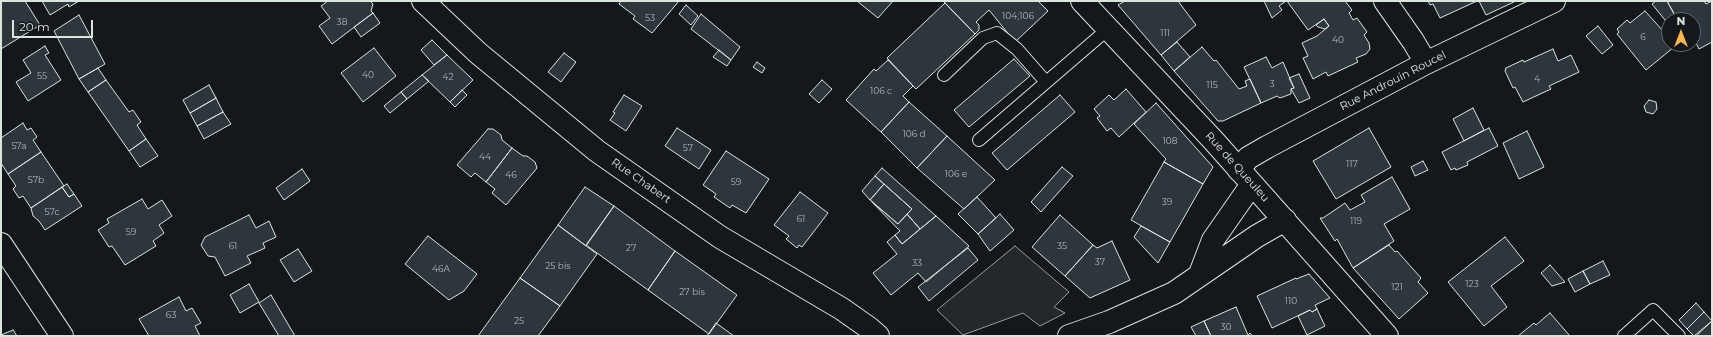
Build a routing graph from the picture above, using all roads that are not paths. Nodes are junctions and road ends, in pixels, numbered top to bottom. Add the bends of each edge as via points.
1 (423, 1) edge
2 (1082, 1) edge
3 (1385, 1) edge
4 (1554, 1) edge
5 (1108, 29) junction
6 (1426, 63) junction
7 (944, 75) dead end
8 (1046, 82) junction
9 (979, 140) dead end
10 (1246, 177) junction
11 (1285, 220) junction
12 (1, 245) edge
13 (1200, 274) junction
14 (62, 336) edge
15 (878, 336) edge
16 (1069, 336) edge
17 (1387, 336) edge
18 (1624, 336) edge
19 (1679, 336) edge

1 - 15 street, Rue Chabert via 478,53 597,151 720,237 842,309
2 - 5 street, Rue de Queuleu
3 - 6 street
4 - 6 street, Rue Androuin Roucel
5 - 8 lane
5 - 10 street, Rue de Queuleu
6 - 10 street, Rue Androuin Roucel via 1248,158
7 - 8 lane via 983,38 997,33 1017,49
8 - 9 lane
10 - 11 street, Rue de Queuleu
10 - 13 street, Rue Androuin Roucel
11 - 13 street
11 - 17 street, Rue de Queuleu
12 - 14 street
13 - 16 street via 1174,293 1109,322
18 - 19 lane via 1654,310

